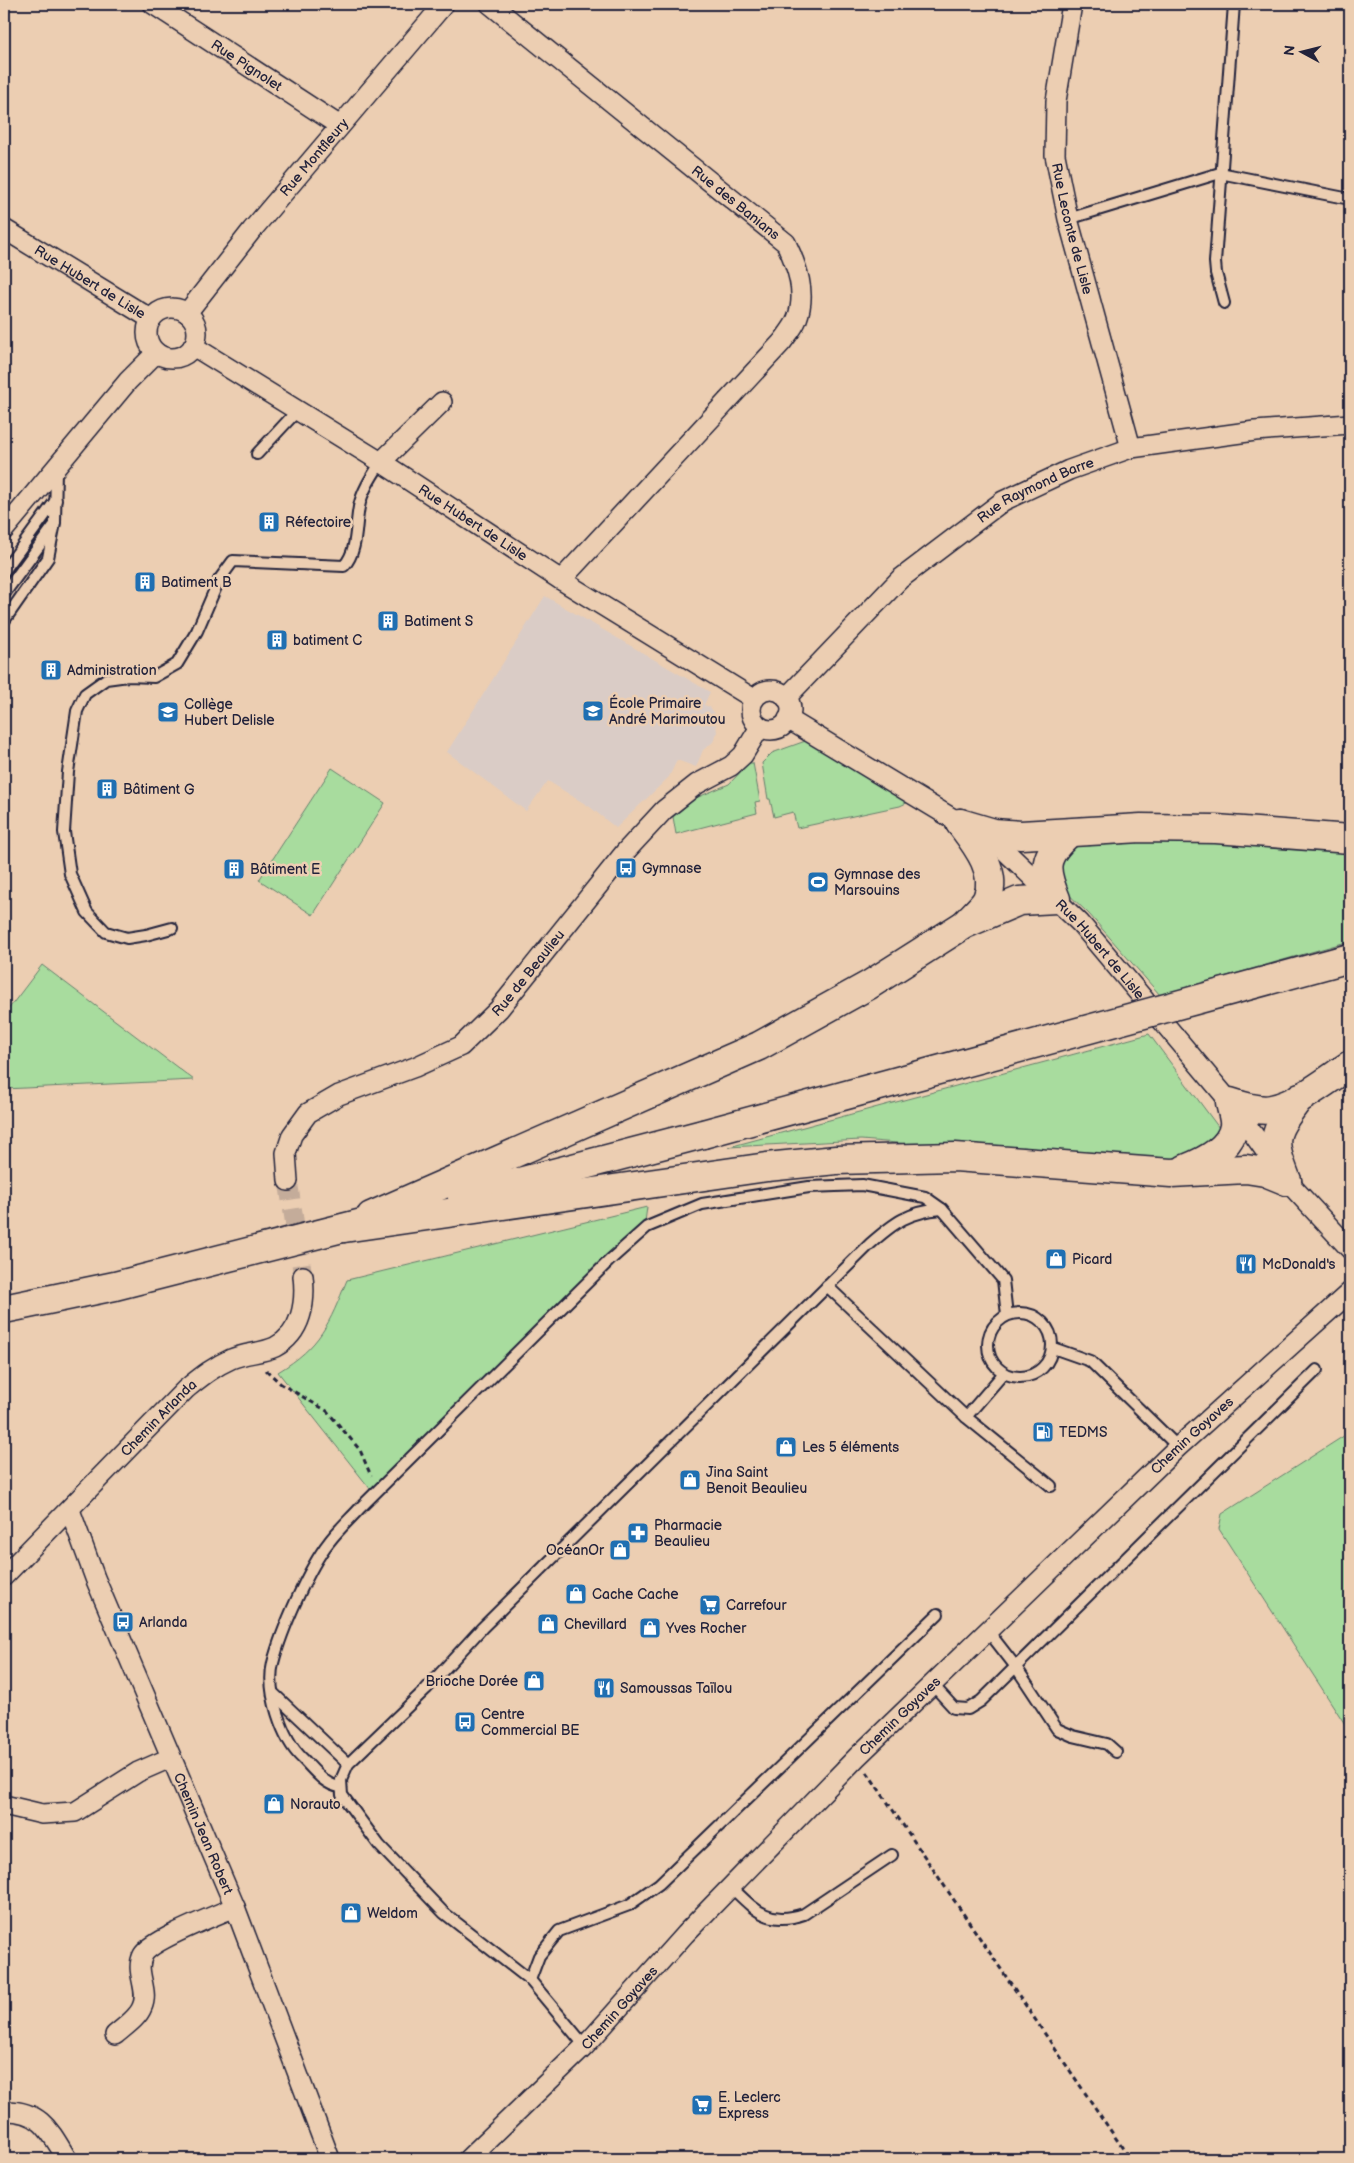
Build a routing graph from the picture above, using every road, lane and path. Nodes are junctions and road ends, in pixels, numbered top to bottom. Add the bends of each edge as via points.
1 (153, 4) edge
2 (444, 4) edge
3 (490, 4) edge
4 (1072, 4) edge
5 (1234, 4) edge
6 (340, 126) junction
7 (1220, 173) junction
8 (1350, 199) edge
9 (1068, 219) junction
10 (4, 229) edge
11 (1224, 303) dead end
12 (187, 313) junction
13 (150, 319) junction
14 (193, 346) junction
15 (156, 353) junction
16 (442, 402) dead end
17 (296, 411) junction
18 (1350, 424) edge
19 (1131, 448) junction
20 (257, 454) dead end
21 (381, 462) junction
22 (56, 470) junction
23 (56, 500) junction
24 (56, 523) junction
25 (4, 530) edge
26 (4, 571) edge
27 (562, 580) junction
28 (4, 594) edge
29 (4, 621) edge
30 (786, 698) junction
31 (754, 699) junction
32 (788, 720) junction
33 (760, 727) junction
34 (960, 824) junction
35 (1068, 834) junction
36 (1350, 839) edge
37 (1056, 899) junction
38 (965, 924) junction
39 (172, 928) dead end
40 (1350, 958) edge
41 (1350, 1065) edge
42 (1300, 1097) junction
43 (1230, 1102) junction
44 (1171, 1174) junction
45 (288, 1181) tunnel mouth
46 (1286, 1181) junction
47 (942, 1209) junction
48 (344, 1228) junction
49 (1350, 1249) edge
50 (303, 1276) tunnel mouth
51 (827, 1286) junction
52 (1350, 1292) edge
53 (4, 1309) edge
54 (1007, 1315) junction
55 (1053, 1348) junction
56 (249, 1354) junction
57 (1317, 1370) dead end
58 (1003, 1374) junction
59 (966, 1417) junction
60 (1178, 1447) junction
61 (1051, 1486) dead end
62 (377, 1491) junction
63 (70, 1510) junction
64 (4, 1576) edge
65 (938, 1614) dead end
66 (988, 1630) junction
67 (1016, 1667) junction
68 (932, 1684) junction
69 (273, 1694) junction
70 (1116, 1752) dead end
71 (857, 1757) junction
72 (170, 1758) junction
73 (348, 1764) junction
74 (340, 1787) junction
75 (4, 1805) edge
76 (892, 1855) dead end
77 (730, 1887) junction
78 (235, 1907) junction
79 (530, 1980) junction
80 (115, 2035) dead end
81 (584, 2046) junction
82 (4, 2111) edge
83 (67, 2159) edge
84 (330, 2159) edge
85 (468, 2159) edge
86 (1130, 2159) edge

1 - 6 street, Rue Pignolet
2 - 6 street, Rue Montfleury
3 - 27 street, Rue des Banians via 786,243 796,264 802,292 797,319 782,342
4 - 9 street, Rue Leconte de Lisle via 1054,126 1055,155
5 - 7 lane
6 - 12 street, Rue Montfleury
7 - 8 lane
7 - 9 lane
7 - 11 lane via 1216,273
9 - 19 street, Rue Leconte de Lisle
10 - 13 street, Rue Hubert de Lisle
12 - 13 street via 178,308 167,308
12 - 14 street via 197,329
13 - 15 street via 147,337
14 - 15 street via 176,358
14 - 17 street, Rue Hubert de Lisle
15 - 22 street via 128,381
16 - 21 street
17 - 20 lane
17 - 21 street, Rue Hubert de Lisle
18 - 19 street, Rue Raymond Barre via 1255,431
19 - 30 street, Rue Raymond Barre via 1069,470 1003,501 900,580
21 - 27 street, Rue Hubert de Lisle
21 - 39 lane via 359,506 352,557 344,566 233,561 219,580 197,631 177,664 154,677 106,679 85,694 77,711 64,832 70,874 87,912 106,932 126,938
22 - 23 lane
22 - 25 street
23 - 24 lane
23 - 26 lane
24 - 28 lane
24 - 29 lane via 48,558
27 - 31 street, Rue Hubert de Lisle
30 - 31 street via 770,690
30 - 32 street via 790,712
31 - 33 street via 753,719
32 - 33 street via 771,730
32 - 34 street, Rue Hubert de Lisle
33 - 45 street, Rue de Beaulieu via 743,755 731,766 697,784 664,810 626,851 498,1009 461,1046 339,1095 308,1113 292,1135 286,1153
34 - 35 highway via 994,833
34 - 37 street, Rue Hubert de Lisle via 1002,850
34 - 38 highway via 984,859 990,878 987,898
35 - 36 highway via 1150,828
35 - 37 highway via 1046,861 1048,880
37 - 38 highway via 1019,901
37 - 43 street, Rue Hubert de Lisle via 1080,923
38 - 48 highway via 869,985 759,1046
40 - 48 highway, bridge
41 - 42 highway
42 - 43 highway via 1271,1110
42 - 46 highway via 1280,1124 1276,1138 1275,1151
43 - 44 highway via 1234,1126 1225,1145 1202,1163
43 - 46 street, Rue Hubert de Lisle
44 - 46 highway via 1246,1169 1265,1172
44 - 48 highway via 955,1157 836,1160 767,1167
46 - 49 street, Rue Hubert de Lisle
47 - 51 lane via 921,1211 901,1218
47 - 54 lane via 1003,1280
47 - 62 lane via 924,1197 900,1191 862,1185 809,1187 702,1204 647,1227
48 - 53 highway via 115,1286
50 - 56 street, Chemin Arlanda via 305,1296 292,1334 275,1347
51 - 59 lane
51 - 73 lane
52 - 60 street, Chemin Goyaves
54 - 55 lane via 1021,1312 1035,1316 1046,1325
54 - 58 lane via 993,1327 987,1343 991,1361
55 - 58 lane via 1047,1364 1035,1375 1019,1379
55 - 60 lane via 1090,1361
56 - 62 path via 281,1384 327,1411 360,1450
56 - 63 street, Chemin Arlanda via 210,1369 186,1389
57 - 67 lane
58 - 59 lane
59 - 61 lane
60 - 66 street, Chemin Goyaves
62 - 69 lane via 328,1542 303,1586 272,1664
63 - 64 street, Chemin Arlanda
63 - 72 street, Chemin Jean Robert
65 - 79 lane via 659,1884 629,1905 559,1931 539,1956
66 - 67 lane
66 - 68 street, Chemin Goyaves
67 - 68 lane via 968,1710 954,1708
67 - 70 lane via 1057,1729 1107,1744
68 - 71 street, Chemin Goyaves
69 - 73 lane
69 - 74 lane via 291,1748 330,1785
71 - 77 street, Chemin Goyaves
71 - 86 path
72 - 75 street via 138,1772 75,1812 42,1814
72 - 78 street, Chemin Jean Robert
73 - 74 lane
74 - 79 lane via 342,1795 379,1845 444,1913
76 - 77 lane via 804,1914 790,1919 757,1912
77 - 81 street, Chemin Goyaves
78 - 80 street via 155,1944 144,1953 139,1965 143,2007
78 - 84 street, Chemin Jean Robert
79 - 81 lane
81 - 85 street, Chemin Goyaves
82 - 83 street via 23,2112 38,2119 49,2129

